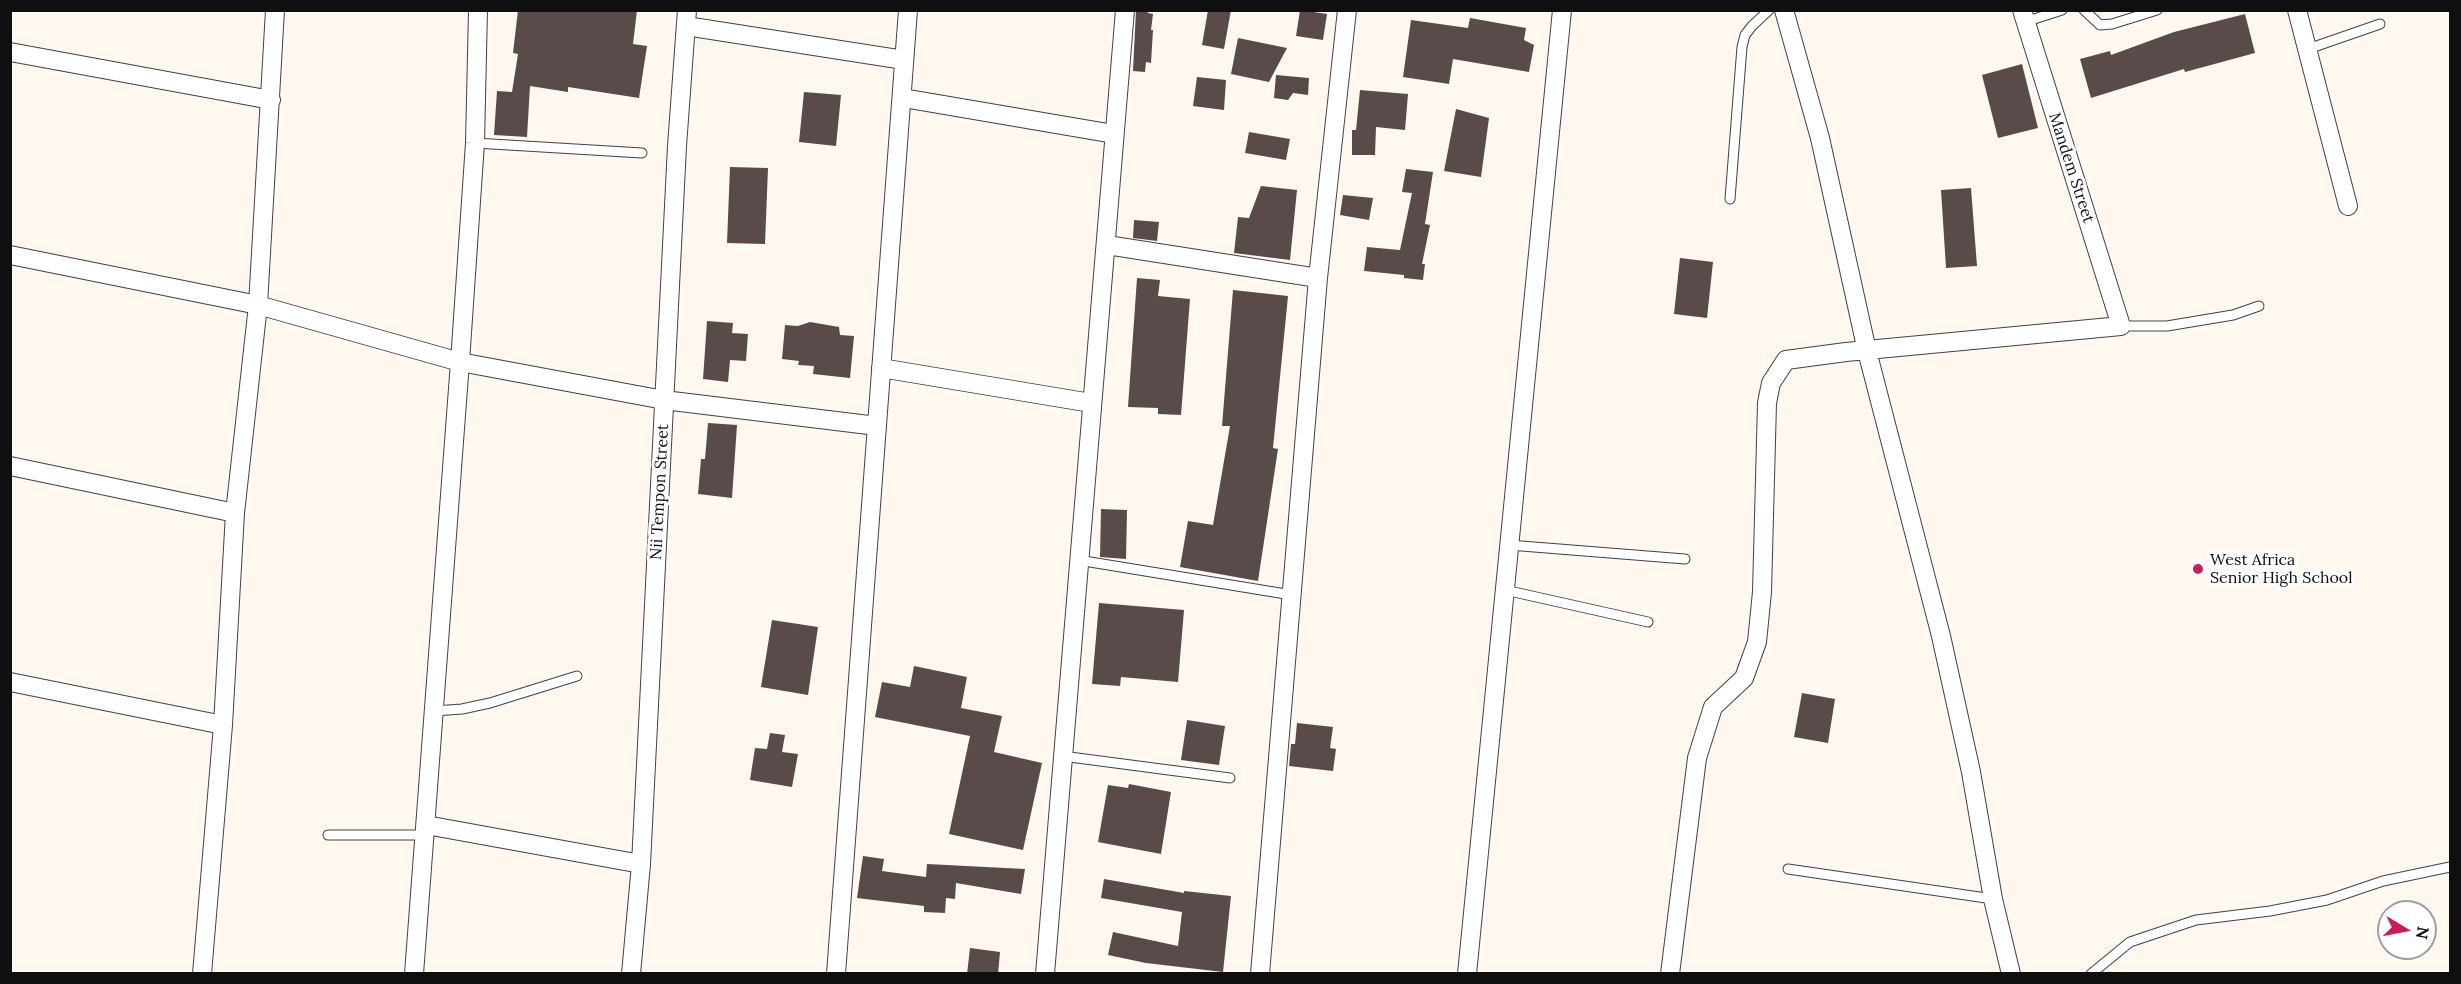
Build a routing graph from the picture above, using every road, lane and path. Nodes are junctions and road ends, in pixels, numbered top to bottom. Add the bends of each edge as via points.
1 (275, 10) edge
2 (478, 10) edge
3 (908, 10) edge
4 (1125, 10) edge
5 (1347, 10) edge
6 (1562, 10) edge
7 (1769, 10) edge
8 (1784, 10) edge
9 (2062, 10) edge
10 (2084, 10) edge
11 (2157, 10) edge
12 (2297, 10) edge
13 (2023, 16) edge
14 (686, 18) edge
15 (2380, 24) dead end
16 (2308, 49) junction
17 (10, 52) edge
18 (904, 60) junction
19 (903, 98) junction
20 (271, 100) junction
21 (1114, 134) junction
22 (475, 143) junction
23 (642, 153) dead end
24 (1731, 199) dead end
25 (2348, 206) dead end
26 (1107, 245) junction
27 (10, 255) edge
28 (1318, 278) junction
29 (258, 305) junction
30 (2259, 306) dead end
31 (2121, 326) junction
32 (1867, 351) junction
33 (460, 362) junction
34 (881, 368) junction
35 (664, 400) junction
36 (1091, 404) junction
37 (877, 426) junction
38 (10, 466) edge
39 (235, 513) junction
40 (1509, 545) junction
41 (1685, 559) dead end
42 (1078, 560) junction
43 (1505, 590) junction
44 (1292, 595) junction
45 (1648, 622) dead end
46 (577, 676) dead end
47 (10, 682) edge
48 (434, 711) junction
49 (223, 725) junction
50 (1062, 756) junction
51 (1230, 778) dead end
52 (425, 830) junction
53 (328, 835) dead end
54 (641, 864) junction
55 (2451, 867) edge
56 (1788, 869) dead end
57 (1994, 899) junction
58 (202, 974) edge
59 (414, 974) edge
60 (631, 974) edge
61 (836, 974) edge
62 (1045, 974) edge
63 (1260, 974) edge
64 (1467, 974) edge
65 (1670, 974) edge
66 (2011, 974) edge
67 (2091, 974) edge

1 - 20 street
2 - 22 street
3 - 18 street
4 - 21 street
5 - 28 street
6 - 40 street
7 - 24 lane via 1745,35 1742,47
8 - 32 street via 1820,138
9 - 13 lane
10 - 11 lane via 2100,25
12 - 16 street
13 - 31 street, Mandem Street
14 - 18 street
14 - 35 street, Nii Tempon Street
15 - 16 lane
16 - 25 street
17 - 20 street
18 - 19 street
19 - 21 street
19 - 34 street
20 - 29 street
21 - 26 street
22 - 23 lane
22 - 33 street
26 - 28 street
26 - 36 street
27 - 29 street
28 - 44 street
29 - 33 street
29 - 39 street
30 - 31 lane via 2233,315 2167,326
31 - 32 street
32 - 57 street via 1941,636
32 - 65 street via 1786,360 1771,382 1767,403 1762,592 1756,642 1744,678 1713,707 1697,758
33 - 35 street
33 - 48 street
34 - 36 street
34 - 37 street
35 - 37 street
35 - 54 street, Nii Tempon Street
36 - 42 street
37 - 61 street
38 - 39 street
39 - 49 street
40 - 41 lane
40 - 43 street
42 - 44 lane
42 - 50 street
43 - 45 lane
43 - 64 street
44 - 63 street
46 - 48 lane via 490,703
47 - 49 street
48 - 52 street
49 - 58 street
50 - 51 lane
50 - 62 street
52 - 53 lane
52 - 54 street
52 - 59 street
54 - 60 street, Nii Tempon Street
55 - 67 lane via 2383,881 2327,900 2196,920 2130,942
56 - 57 lane
57 - 66 street

